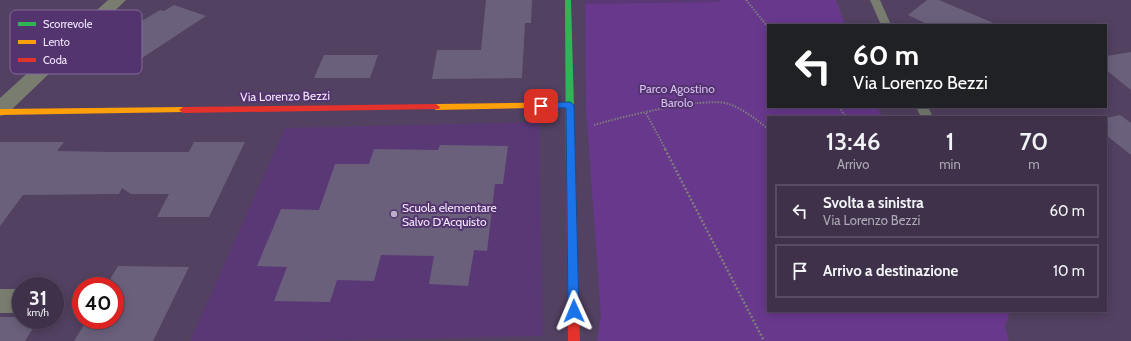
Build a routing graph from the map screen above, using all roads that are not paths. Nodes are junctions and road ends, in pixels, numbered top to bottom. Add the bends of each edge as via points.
1 (118, 0) edge
2 (568, 0) edge
3 (875, 0) edge
4 (107, 10) edge
5 (886, 24) edge
6 (39, 74) edge
7 (570, 105) junction
8 (0, 110) edge
9 (0, 301) edge
10 (12, 301) edge
11 (574, 341) edge

1 - 4 street
2 - 7 street
3 - 5 lane
6 - 8 street
7 - 8 street, Via Lorenzo Bezzi
7 - 11 street
9 - 10 street

